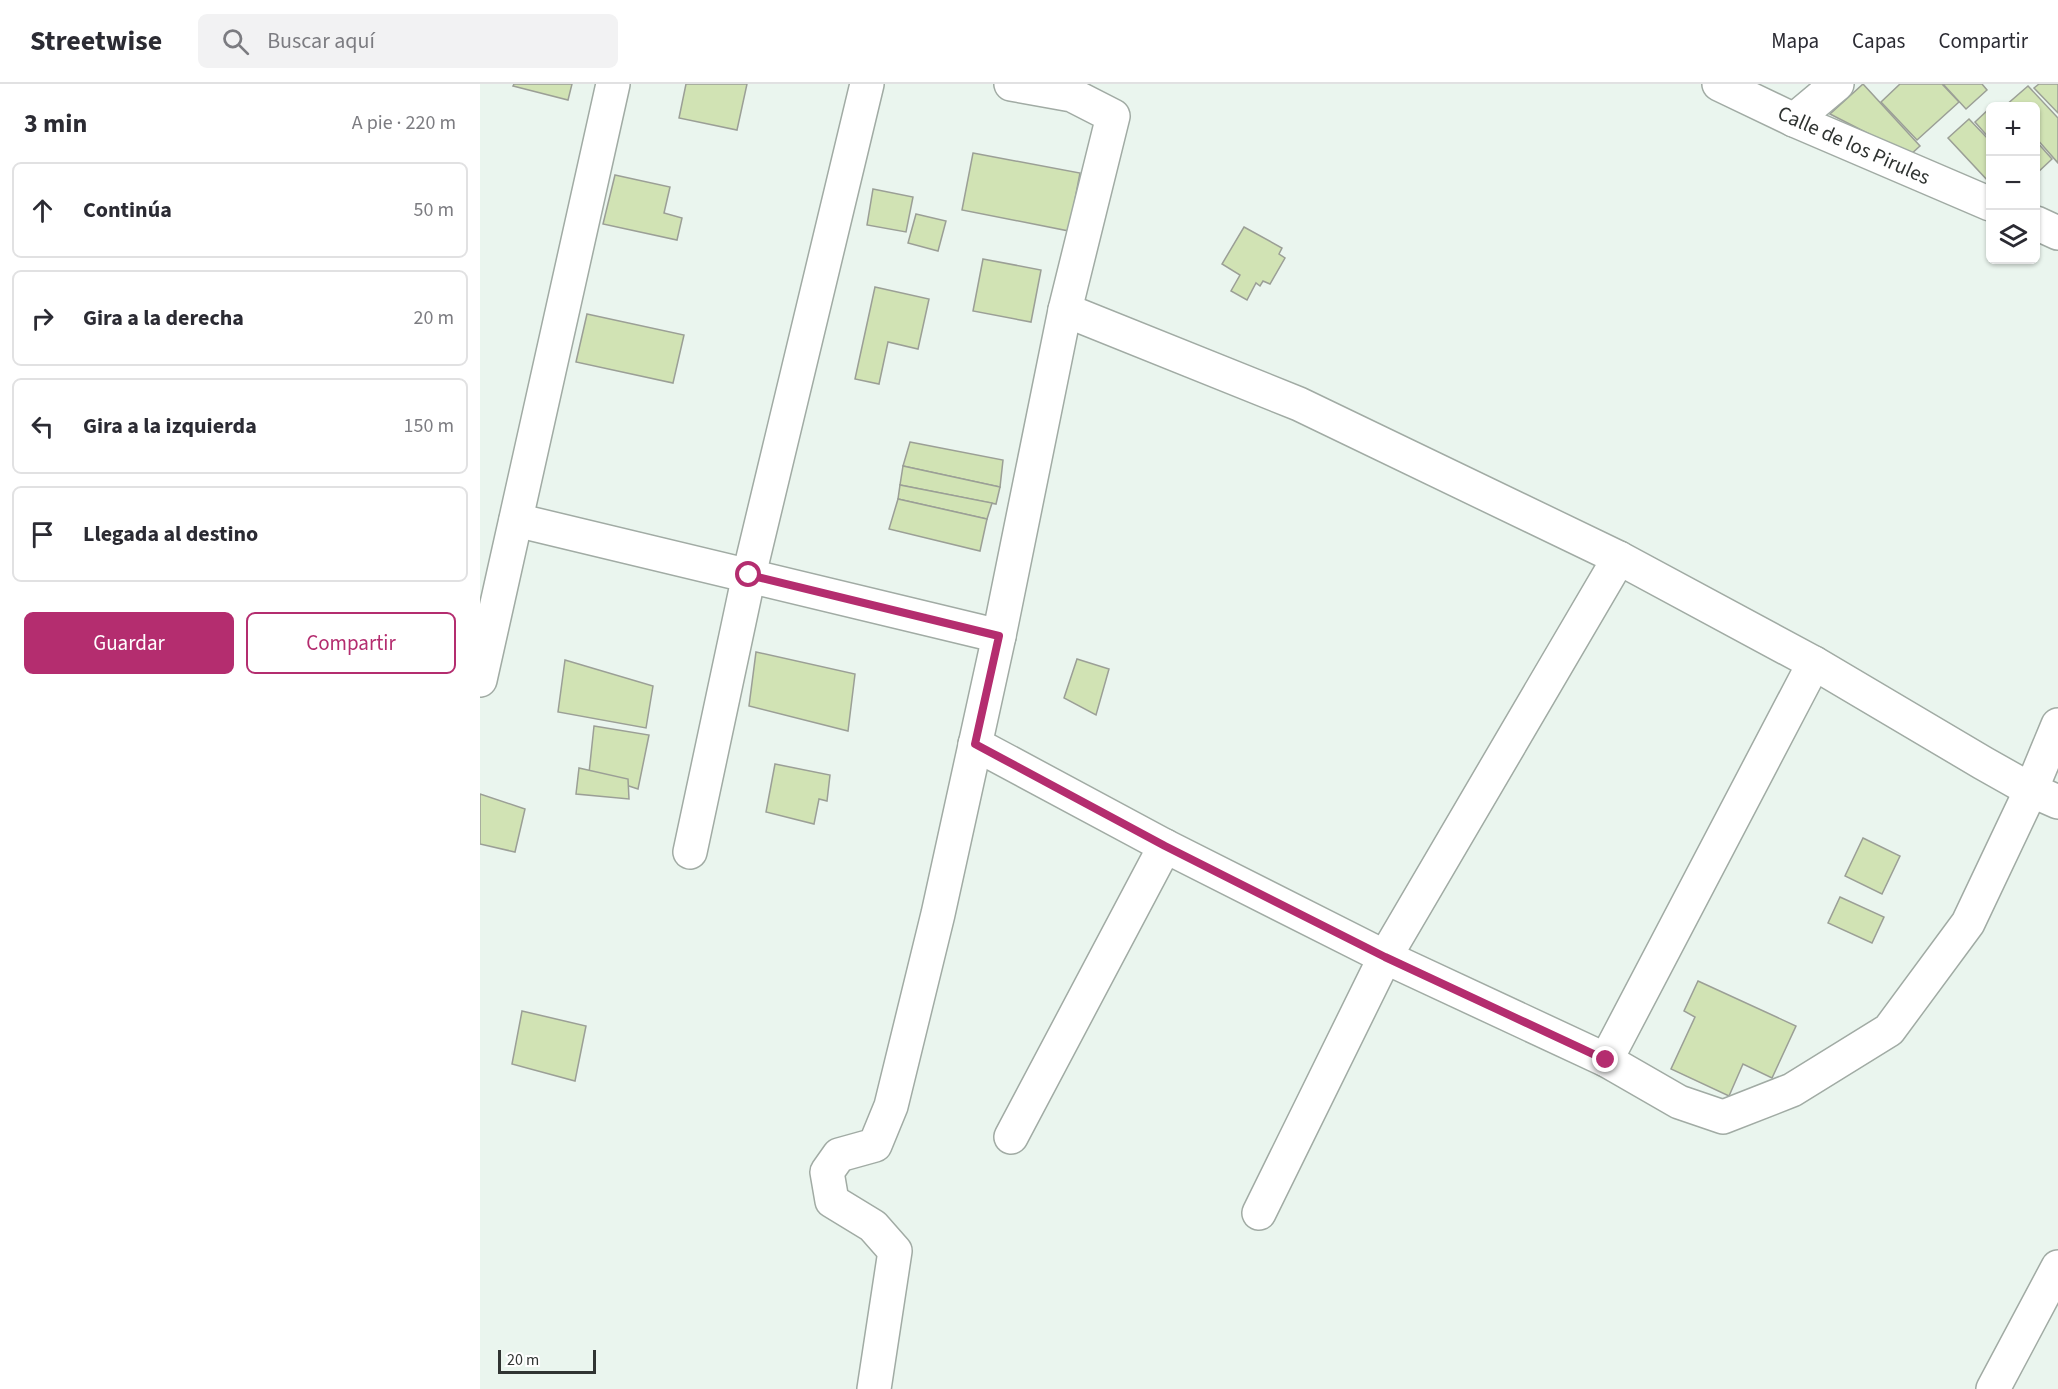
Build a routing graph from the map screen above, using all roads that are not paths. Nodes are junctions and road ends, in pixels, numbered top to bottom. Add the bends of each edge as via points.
1 (613, 84) edge
2 (867, 84) edge
3 (1011, 84) edge
4 (1719, 84) edge
5 (1837, 84) edge
6 (1794, 120) junction
7 (1986, 202) edge
8 (2040, 225) edge
9 (2058, 233) edge
10 (1065, 310) junction
11 (516, 520) junction
12 (1619, 558) junction
13 (749, 575) junction
14 (999, 636) junction
15 (1814, 663) junction
16 (480, 680) edge
17 (2058, 725) edge
18 (975, 744) junction
19 (2044, 796) edge
20 (1165, 846) junction
21 (690, 852) dead end
22 (1385, 957) junction
23 (1606, 1060) junction
24 (1011, 1137) dead end
25 (1258, 1213) dead end
26 (2058, 1267) edge
27 (874, 1389) edge
28 (1993, 1389) edge

1 - 11 street
2 - 13 street
3 - 10 street via 1072,95 1113,116
4 - 6 street, Calle de los Pirules
5 - 6 street
6 - 7 street, Calle de los Pirules
8 - 9 street
10 - 12 street via 1299,404
10 - 14 street
11 - 13 street
11 - 16 street
12 - 15 street
12 - 22 street
13 - 14 street
13 - 21 street
14 - 18 street
15 - 19 street
15 - 23 street
17 - 19 street
18 - 20 street
18 - 27 street via 891,1106 875,1145 839,1155 827,1172 832,1201 873,1226 895,1251
19 - 23 street via 1968,923 1890,1030 1792,1090 1723,1117 1679,1102
20 - 22 street
20 - 24 street
22 - 23 street
22 - 25 street
26 - 28 street

